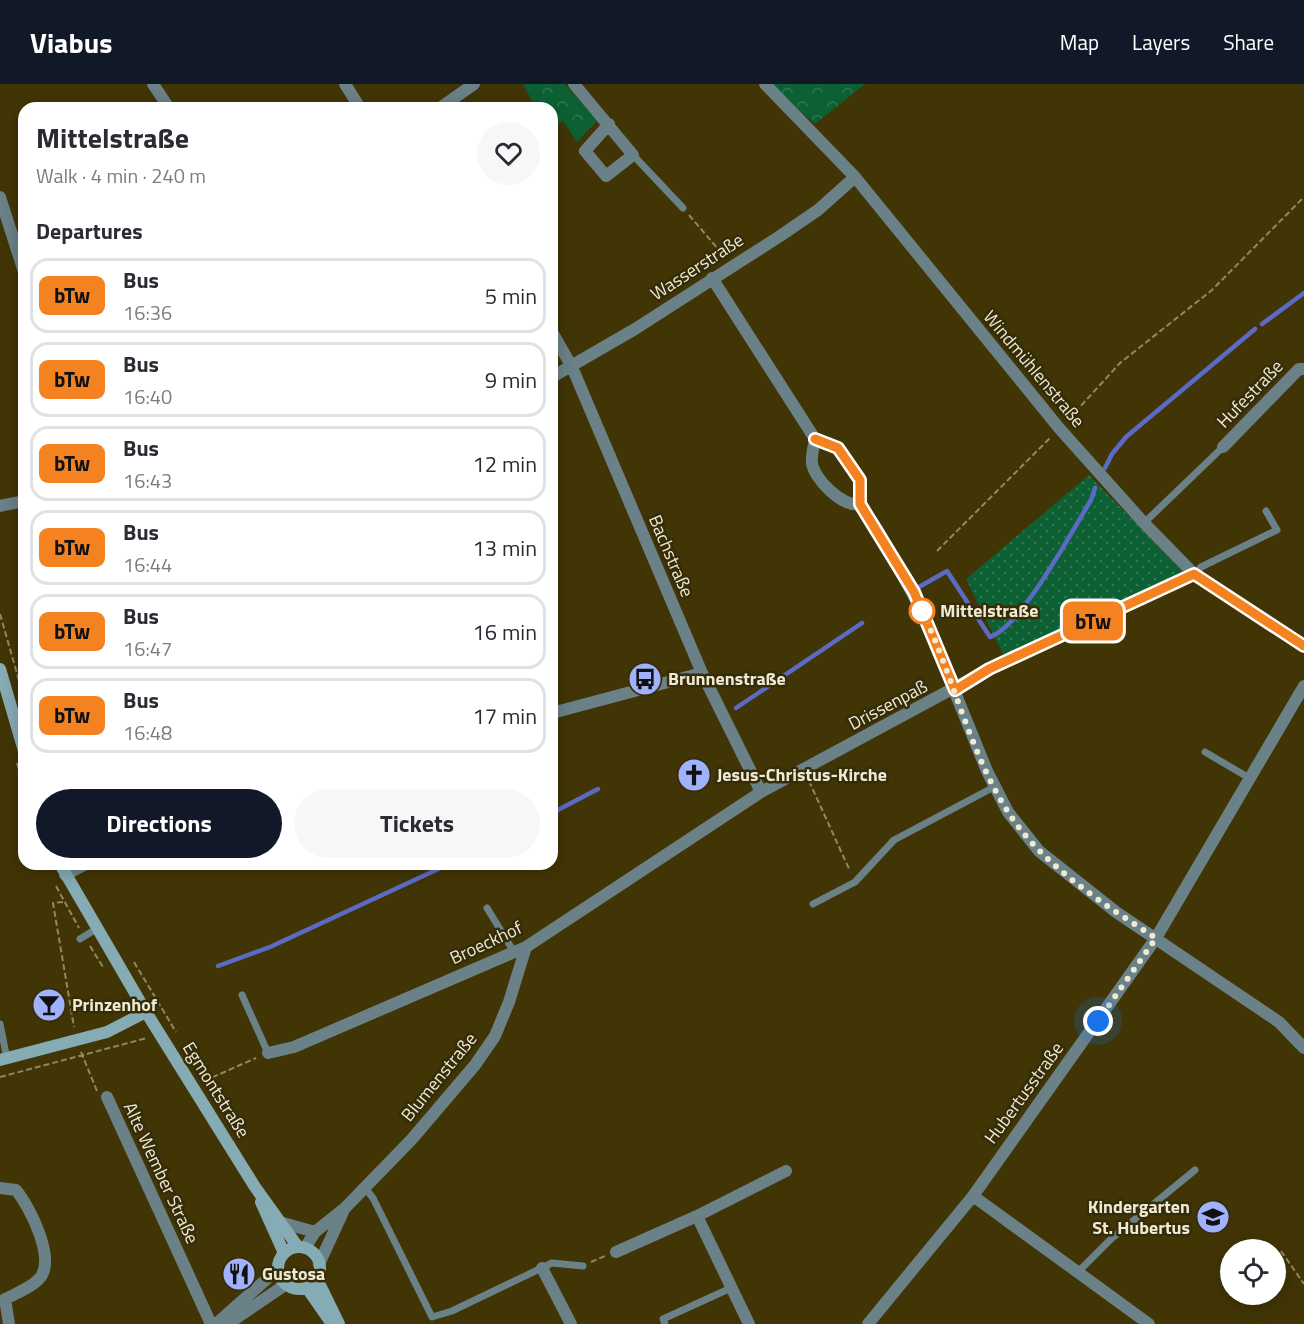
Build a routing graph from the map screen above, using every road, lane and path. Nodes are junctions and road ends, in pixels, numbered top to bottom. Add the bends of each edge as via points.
1 (153, 84) edge
2 (345, 84) edge
3 (474, 84) edge
4 (574, 84) edge
5 (765, 84) edge
6 (165, 102) edge
7 (356, 102) edge
8 (448, 102) edge
9 (609, 124) junction
10 (633, 155) junction
11 (855, 177) junction
12 (0, 197) edge
13 (1304, 197) edge
14 (683, 208) joint
15 (18, 253) edge
16 (731, 265) junction
17 (712, 278) junction
18 (558, 342) edge
19 (572, 367) junction
20 (1304, 369) edge
21 (558, 374) edge
22 (1059, 429) junction
23 (815, 439) junction
24 (1223, 447) joint
25 (18, 502) edge
26 (860, 504) junction
27 (0, 506) edge
28 (1266, 511) dead end
29 (1144, 522) junction
30 (937, 551) dead end
31 (1194, 574) junction
32 (0, 614) edge
33 (1304, 646) edge
34 (0, 669) edge
35 (702, 673) junction
36 (18, 677) edge
37 (1304, 686) edge
38 (955, 690) junction
39 (558, 711) edge
40 (18, 730) edge
41 (1205, 752) dead end
42 (804, 770) junction
43 (1251, 779) junction
44 (994, 787) junction
45 (761, 792) junction
46 (63, 870) edge
47 (855, 882) junction
48 (76, 895) junction
49 (813, 904) dead end
50 (487, 909) dead end
51 (96, 929) junction
52 (1156, 938) junction
53 (80, 939) dead end
54 (520, 949) junction
55 (130, 957) dead end
56 (242, 995) dead end
57 (146, 1012) junction
58 (0, 1024) edge
59 (147, 1038) dead end
60 (76, 1041) junction
61 (181, 1041) dead end
62 (1303, 1044) edge
63 (268, 1053) junction
64 (82, 1056) junction
65 (4, 1059) edge
66 (0, 1077) edge
67 (204, 1081) dead end
68 (106, 1097) joint
69 (1195, 1170) dead end
70 (786, 1171) dead end
71 (255, 1187) junction
72 (0, 1188) edge
73 (365, 1188) junction
74 (973, 1196) junction
75 (345, 1208) junction
76 (697, 1216) junction
77 (283, 1223) junction
78 (315, 1232) junction
79 (301, 1248) junction
80 (616, 1252) joint
81 (284, 1253) junction
82 (1286, 1258) edge
83 (319, 1264) junction
84 (583, 1266) joint
85 (542, 1268) junction
86 (278, 1270) junction
87 (1078, 1272) junction
88 (317, 1279) junction
89 (1304, 1284) edge
90 (285, 1285) junction
91 (307, 1288) junction
92 (732, 1288) junction
93 (9, 1324) edge
94 (211, 1324) edge
95 (218, 1324) edge
96 (332, 1324) edge
97 (339, 1324) edge
98 (571, 1324) edge
99 (665, 1324) edge
100 (749, 1324) edge
101 (868, 1324) edge
102 (1149, 1324) edge

1 - 6 street
2 - 7 street
3 - 8 street
4 - 9 street
5 - 11 street, Windmühlenstraße
9 - 10 street
9 - 10 street via 585,151 606,176
10 - 14 lane
11 - 16 street, Wasserstraße via 818,210
11 - 22 street, Windmühlenstraße
12 - 15 street
13 - 22 path via 1212,290 1120,363
14 - 16 path
16 - 17 street, Wasserstraße
17 - 19 street, Wasserstraße
17 - 23 street
18 - 19 street, Bachstraße
19 - 21 street, Wasserstraße
19 - 35 street, Bachstraße
20 - 24 street, Hufestraße via 1299,369
22 - 29 street, Windmühlenstraße
22 - 30 path
23 - 26 street via 838,448 860,480
23 - 26 street via 815,474 842,500 854,506
24 - 29 lane
25 - 27 street
26 - 38 street via 914,592
28 - 31 lane via 1276,530
29 - 31 street, Windmühlenstraße
31 - 33 street, Windmühlenstraße
31 - 38 street, Drissenpaß via 989,669
32 - 36 path
34 - 40 street
35 - 39 street
35 - 45 street, Bachstraße
37 - 43 street, Hubertusstraße
38 - 42 street, Drissenpaß
38 - 44 street
41 - 43 lane
42 - 45 street, Drissenpaß
42 - 47 path
43 - 52 street, Hubertusstraße
44 - 47 lane via 894,840
44 - 52 street via 1039,851 1116,912
45 - 54 street, Broeckhof
46 - 48 street, Egmontstraße
47 - 49 lane
48 - 51 street, Egmontstraße
48 - 60 path, Alte Wember Straße via 53,903
50 - 54 lane
51 - 53 lane
51 - 57 street, Egmontstraße
52 - 62 street via 1279,1022
52 - 74 street, Hubertusstraße
54 - 63 street, Broeckhof via 294,1047
54 - 73 street, Blumenstraße via 509,1002 495,1035 419,1131
55 - 61 path
56 - 63 lane
57 - 60 street via 107,1032
57 - 71 street, Egmontstraße
58 - 65 lane
59 - 64 path
60 - 64 path, Alte Wember Straße
60 - 65 street
63 - 67 path
64 - 66 path
64 - 68 path, Alte Wember Straße via 98,1093
68 - 94 street, Alte Wember Straße
69 - 87 lane via 1111,1239
70 - 76 street
71 - 77 street, Egmontstraße
71 - 81 street, Egmontstraße
72 - 93 street via 16,1190 26,1202 46,1254 46,1268 39,1280 5,1299
73 - 75 street, Blumenstraße
73 - 85 lane via 432,1317
74 - 87 street
74 - 101 street, Hubertusstraße
75 - 78 street, Blumenstraße
75 - 83 street, Blumenstraße
76 - 80 street
76 - 92 street
77 - 78 street
77 - 79 street, Egmontstraße
78 - 79 street, Blumenstraße
79 - 81 street
79 - 83 street via 312,1252
80 - 84 path
81 - 86 street
82 - 89 path
83 - 88 street
84 - 85 lane via 552,1263
85 - 98 street
86 - 90 street
86 - 95 street
87 - 102 street
88 - 91 street
88 - 97 street
90 - 91 street
90 - 95 street via 234,1319
91 - 96 street
92 - 99 lane via 663,1319
92 - 100 street

